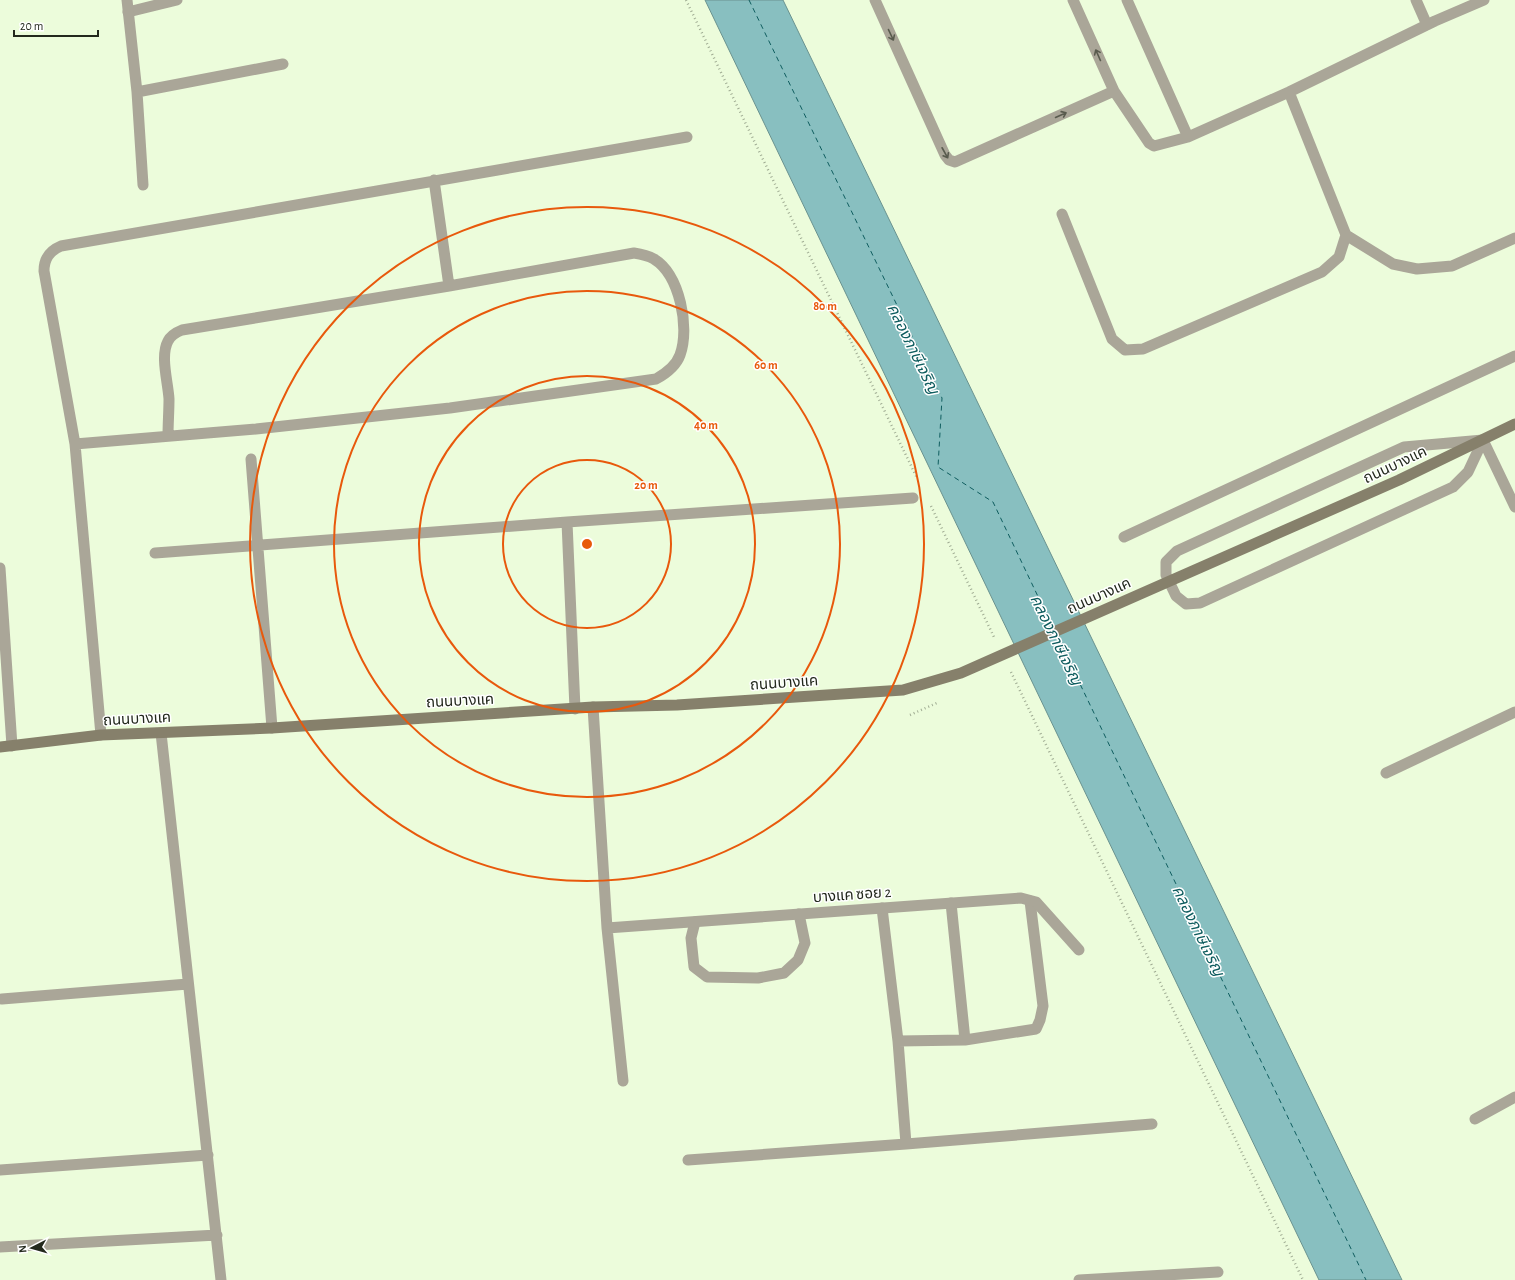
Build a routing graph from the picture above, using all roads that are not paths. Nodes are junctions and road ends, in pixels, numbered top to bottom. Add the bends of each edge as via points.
1 (127, 0) edge
2 (177, 0) edge
3 (875, 0) edge
4 (1073, 0) edge
5 (1127, 0) edge
6 (1416, 0) edge
7 (1484, 0) edge
8 (128, 12) junction
9 (1426, 25) junction
10 (283, 64) dead end
11 (1114, 91) junction
12 (137, 92) junction
13 (1289, 92) junction
14 (687, 137) dead end
15 (1188, 137) junction
16 (434, 180) junction
17 (143, 184) dead end
18 (1062, 214) dead end
19 (1346, 235) junction
20 (1515, 238) edge
21 (449, 286) junction
22 (1515, 356) edge
23 (1515, 424) edge
24 (168, 436) junction
25 (1483, 440) junction
26 (75, 444) junction
27 (251, 459) dead end
28 (912, 498) dead end
29 (1515, 507) edge
30 (567, 522) junction
31 (1124, 537) dead end
32 (258, 546) junction
33 (155, 553) dead end
34 (0, 568) edge
35 (593, 707) junction
36 (575, 709) junction
37 (1515, 712) edge
38 (272, 728) junction
39 (161, 733) junction
40 (101, 735) junction
41 (12, 746) junction
42 (0, 747) edge
43 (1386, 774) dead end
44 (1030, 901) junction
45 (951, 903) junction
46 (882, 908) junction
47 (799, 914) junction
48 (695, 922) junction
49 (607, 928) junction
50 (1078, 950) dead end
51 (188, 984) junction
52 (2, 1000) dead end
53 (965, 1040) junction
54 (898, 1041) junction
55 (623, 1081) dead end
56 (1515, 1097) edge
57 (1476, 1119) dead end
58 (1152, 1124) dead end
59 (906, 1144) junction
60 (208, 1154) junction
61 (688, 1160) dead end
62 (0, 1170) edge
63 (217, 1235) junction
64 (0, 1247) edge
65 (1218, 1272) dead end
66 (221, 1280) edge
67 (1079, 1280) edge

1 - 8 street
2 - 8 street
3 -> 11 street via 949,160 955,162
11 -> 4 street
5 - 15 street
6 - 9 street
7 - 9 street
8 - 12 street
9 - 13 street
10 - 12 street
11 - 15 street via 1150,145
12 - 17 street
13 - 15 street
13 - 19 street
14 - 16 street
16 - 21 street
16 - 26 street via 61,246 53,251 45,260 44,271
18 - 19 street via 1112,340 1125,350 1143,350 1322,272 1338,257
19 - 20 street via 1393,264 1417,269 1452,266
21 - 24 street via 182,330 174,334 168,340 164,356 169,397
21 - 24 street via 634,253 645,255 655,260 673,282 682,312 683,342 680,356 664,374 647,381 450,408
22 - 31 street
23 - 25 main road, ถนนบางแค
24 - 26 street
25 - 25 street via 1468,472 1453,487 1200,603 1186,604 1176,596 1166,575 1166,562 1177,550 1404,447
25 - 29 street
25 - 35 main road, ถนนบางแค via 1400,480 961,673 903,690 677,705
26 - 40 street
27 - 32 street
28 - 30 street
30 - 32 street
30 - 36 street
32 - 33 street
32 - 38 street
34 - 41 street
35 - 36 main road, ถนนบางแค
35 - 49 street
36 - 38 main road, ถนนบางแค
37 - 43 street
38 - 39 main road, ถนนบางแค
39 - 40 main road, ถนนบางแค
39 - 51 street
40 - 41 main road, ถนนบางแค
41 - 42 main road, ถนนบางแค
44 - 45 street, บางแค ซอย 2 via 1021,898
44 - 50 street via 1036,902
44 - 53 street via 1043,1006 1036,1029
45 - 46 street, บางแค ซอย 2
45 - 53 street
46 - 47 street, บางแค ซอย 2
46 - 54 street
47 - 48 street, บางแค ซอย 2
47 - 48 street via 805,943 798,960 784,973 758,978 707,977 694,967 692,938
48 - 49 street, บางแค ซอย 2
49 - 55 street
51 - 52 street
51 - 60 street
53 - 54 street
54 - 59 street
56 - 57 street
58 - 59 street
59 - 61 street
60 - 62 street
60 - 63 street
63 - 64 street
63 - 66 street
65 - 67 street

